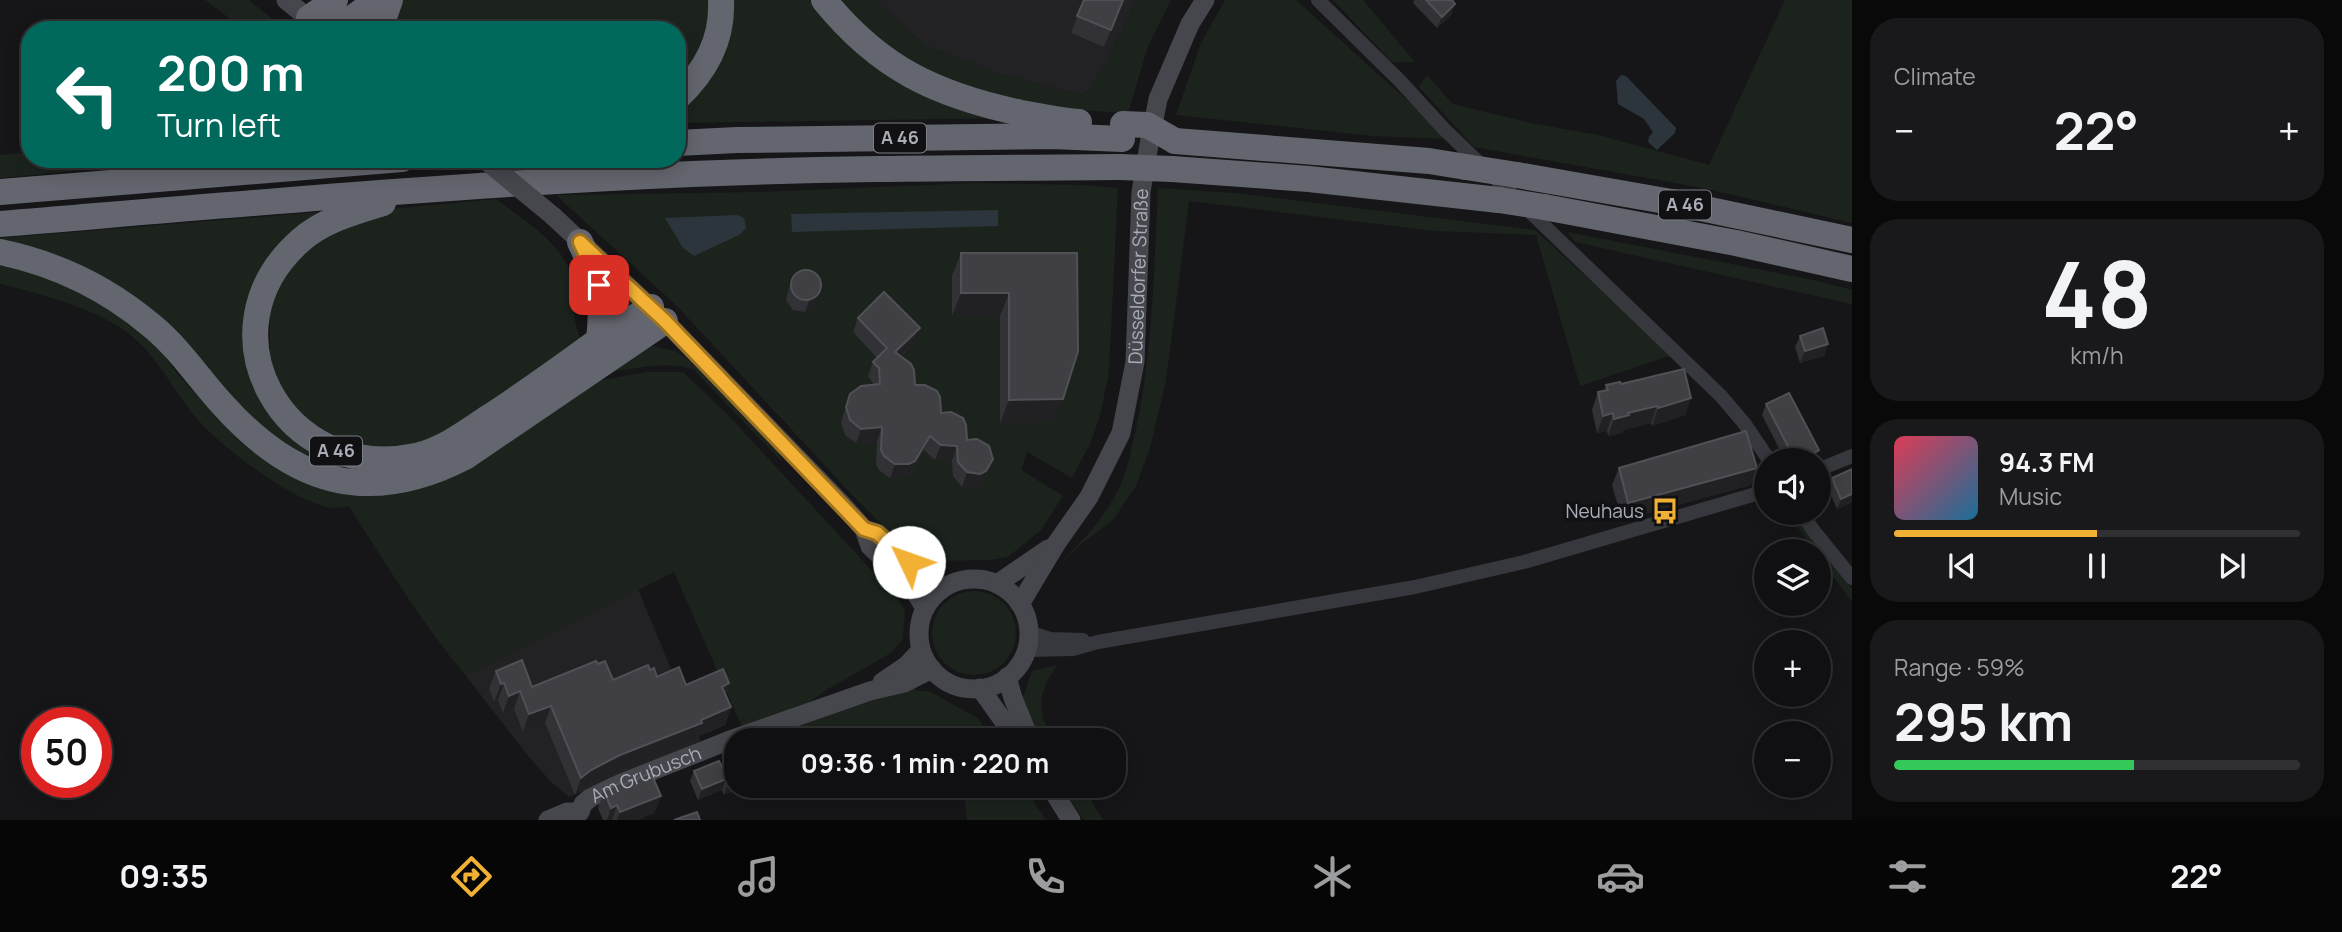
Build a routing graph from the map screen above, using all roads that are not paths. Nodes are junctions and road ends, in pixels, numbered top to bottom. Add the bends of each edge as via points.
1 (286, 0) edge
2 (335, 0) edge
3 (377, 0) edge
4 (390, 0) edge
5 (722, 0) edge
6 (824, 0) edge
7 (1205, 0) edge
8 (1318, 0) edge
9 (312, 21) edge
10 (318, 21) edge
11 (348, 21) edge
12 (383, 21) edge
13 (686, 88) edge
14 (1123, 132) junction
15 (686, 143) edge
16 (292, 168) edge
17 (495, 168) edge
18 (433, 188) junction
19 (0, 192) edge
20 (0, 224) edge
21 (1852, 240) edge
22 (580, 242) junction
23 (0, 252) edge
24 (1852, 269) edge
25 (658, 314) junction
26 (599, 340) junction
27 (1761, 448) edge
28 (1852, 456) edge
29 (1831, 465) edge
30 (1754, 494) edge
31 (1810, 525) edge
32 (864, 529) junction
33 (1056, 544) junction
34 (1852, 579) edge
35 (997, 584) junction
36 (942, 589) junction
37 (1020, 604) junction
38 (925, 608) junction
39 (1027, 641) junction
40 (921, 650) junction
41 (932, 669) junction
42 (1007, 677) junction
43 (980, 688) junction
44 (870, 691) junction
45 (1008, 728) edge
46 (1025, 728) edge
47 (1057, 798) edge
48 (580, 816) edge
49 (548, 820) edge
50 (1071, 820) edge

1 - 9 main road
2 - 10 highway
3 - 11 highway
4 - 12 highway
5 - 13 highway via 714,49
6 - 14 highway via 875,53 941,90 973,102
7 - 33 main road, Düsseldorfer Straße via 1158,99 1153,122 1141,192 1135,362 1121,433 1088,498
8 - 27 street via 1721,397
14 - 15 highway, A 46
14 - 21 highway, A 46, bridge via 1147,125 1175,141 1466,167 1677,203
16 - 19 highway
17 - 22 main road, bridge
18 - 20 highway, A 46
18 - 24 highway, A 46, bridge via 864,168 1172,169 1499,200
18 - 26 highway, A 46 via 321,226 286,255 267,285 256,321 260,368 276,403 302,433 329,449 362,458 417,455 448,444
22 - 25 main road
22 - 26 highway via 599,285
23 - 25 highway via 71,273 114,297 154,327 269,450 316,475 351,482 418,477 465,457
25 - 26 highway
25 - 32 main road
28 - 29 street
30 - 39 street via 1512,565 1415,587 1073,649
31 - 34 street
32 - 36 main road via 877,533
32 - 38 main road via 870,546 913,589
33 - 35 main road, Düsseldorfer Straße
33 - 37 main road, Düsseldorfer Straße
35 - 36 main road via 969,579
35 - 37 main road
36 - 38 main road
37 - 39 main road
38 - 40 main road via 919,628
39 - 42 main road via 1019,665
40 - 41 main road
40 - 44 main road, Am Grubusch
41 - 43 main road via 945,681
41 - 44 main road, Am Grubusch
42 - 43 main road
42 - 46 main road
43 - 45 main road
44 - 48 main road, Am Grubusch via 619,784 585,801
47 - 50 main road
48 - 49 main road, Am Grubusch via 567,812

